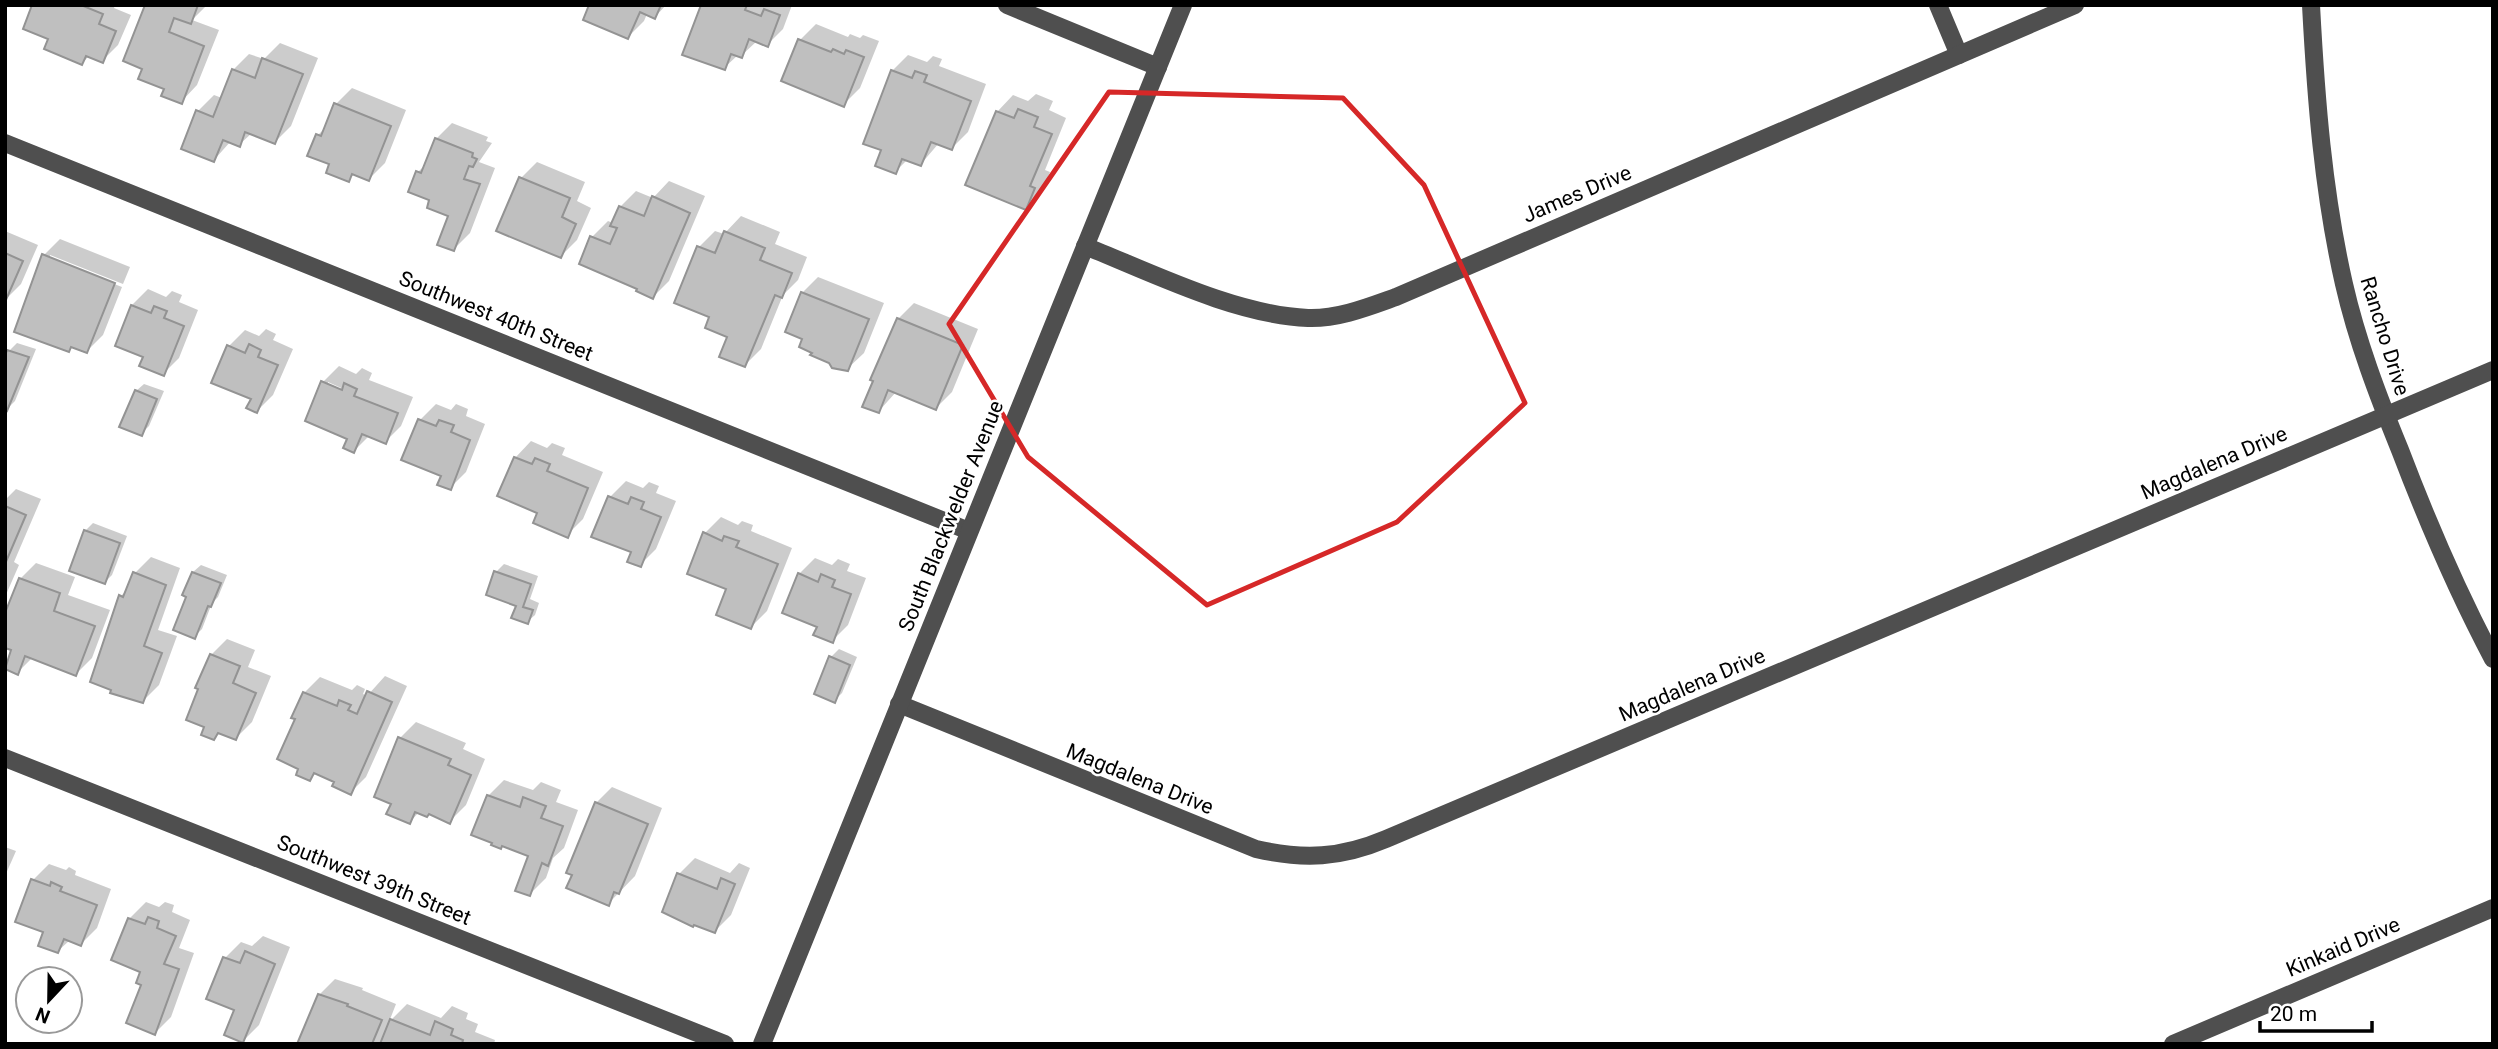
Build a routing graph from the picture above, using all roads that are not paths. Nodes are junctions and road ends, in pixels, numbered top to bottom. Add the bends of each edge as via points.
1 (1007, 5) edge
2 (1183, 5) edge
3 (1938, 5) edge
4 (2076, 5) edge
5 (2311, 5) edge
6 (1959, 55) junction
7 (1158, 67) junction
8 (5, 143) edge
9 (1085, 246) junction
10 (2493, 370) edge
11 (2386, 415) junction
12 (969, 531) junction
13 (2493, 659) edge
14 (900, 704) junction
15 (5, 758) edge
16 (2493, 908) edge
17 (725, 1044) edge
18 (762, 1044) edge
19 (2173, 1044) edge

1 - 7 street
2 - 7 street, South Blackwelder Avenue
3 - 6 street
4 - 6 street, James Drive
5 - 11 street, Rancho Drive via 2329,210 2344,286
6 - 9 street, James Drive via 1409,292 1338,316 1276,314 1232,303
7 - 9 street, South Blackwelder Avenue
8 - 12 street, Southwest 40th Street
9 - 12 street, South Blackwelder Avenue
10 - 11 street, Magdalena Drive
11 - 13 street, Rancho Drive via 2444,558
11 - 14 street, Magdalena Drive via 1345,854 1302,856 1256,849
12 - 14 street, South Blackwelder Avenue
14 - 18 street, South Blackwelder Avenue
15 - 17 street, Southwest 39th Street
16 - 19 street, Kinkaid Drive

